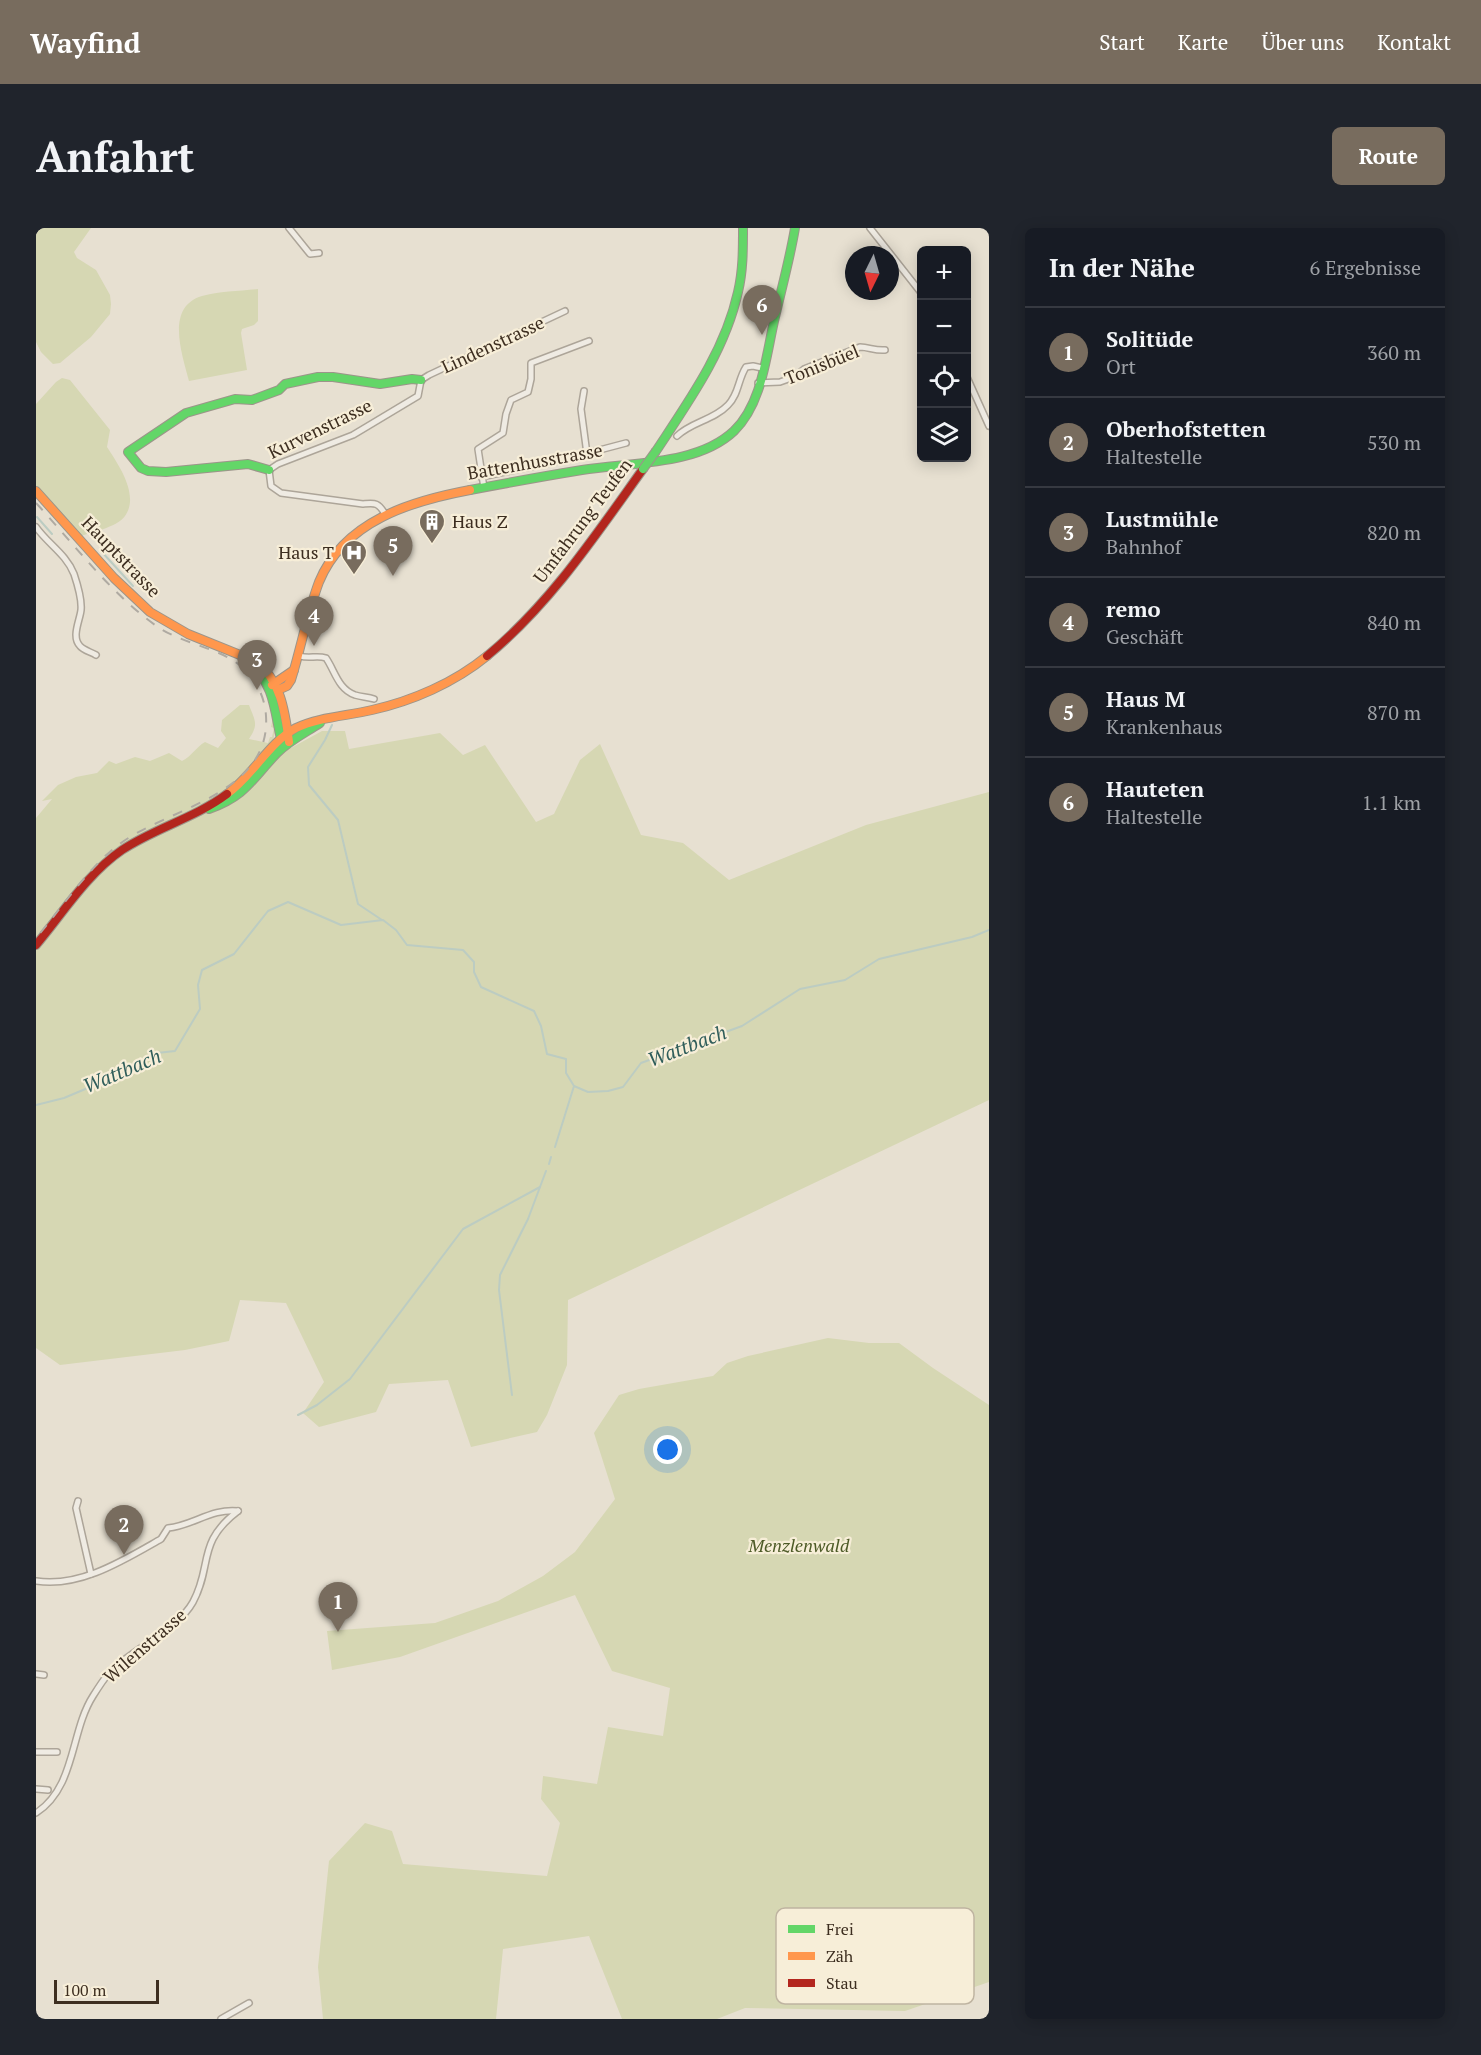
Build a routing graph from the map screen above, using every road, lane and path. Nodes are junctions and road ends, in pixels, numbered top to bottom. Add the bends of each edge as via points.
1 (743, 228) edge
2 (795, 228) edge
3 (870, 228) edge
4 (290, 230) edge
5 (319, 253) dead end
6 (917, 289) edge
7 (565, 311) dead end
8 (589, 340) dead end
9 (885, 350) dead end
10 (762, 368) junction
11 (421, 380) junction
12 (758, 383) junction
13 (971, 386) edge
14 (584, 391) dead end
15 (989, 426) edge
16 (677, 436) dead end
17 (626, 443) dead end
18 (587, 454) junction
19 (269, 470) junction
20 (481, 477) junction
21 (484, 488) junction
22 (37, 492) edge
23 (385, 514) junction
24 (36, 527) edge
25 (96, 654) dead end
26 (300, 656) junction
27 (274, 687) junction
28 (374, 699) dead end
29 (286, 738) junction
30 (36, 945) edge
31 (78, 1501) dead end
32 (91, 1574) junction
33 (36, 1581) edge
34 (36, 1674) edge
35 (44, 1676) dead end
36 (36, 1752) edge
37 (57, 1752) dead end
38 (36, 1789) edge
39 (48, 1790) dead end
40 (36, 1813) edge
41 (249, 2003) dead end
42 (221, 2019) edge

1 - 29 street, Umfahrung Teufen, bridge via 740,288 725,337 700,385 656,452 525,622 461,674 424,692 323,721
2 - 10 street, Battenhusstrasse
3 - 6 street
4 - 5 street via 310,254
7 - 11 street, Lindenstrasse
8 - 20 street via 531,363 528,392 511,400 504,433 478,449
9 - 12 street, Tonisbüel via 860,347 780,382
10 - 12 street, Battenhusstrasse
10 - 16 street via 746,367 728,406
11 - 19 street, Kurvenstrasse via 418,396 353,435
11 - 19 street, Kurvenstrasse via 380,384 318,377 285,384 252,400 235,399 186,413 128,453 148,471 248,464
12 - 21 street, Battenhusstrasse via 745,417 736,429 710,448 673,459 598,467
13 - 15 street
14 - 18 street via 581,409
17 - 18 street
18 - 20 street
19 - 23 street, Kurvenstrasse via 271,486 281,493 376,503
20 - 21 street
21 - 23 street, Battenhusstrasse via 428,499
22 - 27 street, Hauptstrasse via 150,612 175,628 259,663
23 - 26 street, Battenhusstrasse via 357,532 330,561 318,586
24 - 25 street via 65,557 74,573 82,607 77,641
26 - 27 street, Battenhusstrasse via 290,683
26 - 28 street via 326,658 346,690
27 - 29 street
29 - 30 street, Umfahrung Teufen via 255,782 240,795 135,842 108,862
31 - 32 street via 76,1508
32 - 33 street via 67,1582
32 - 40 street, Wilenstrasse via 161,1539 168,1528 210,1514 238,1511 210,1542 193,1602 186,1612 101,1683 83,1713 60,1785
34 - 35 street
36 - 37 street
38 - 39 street
41 - 42 street

